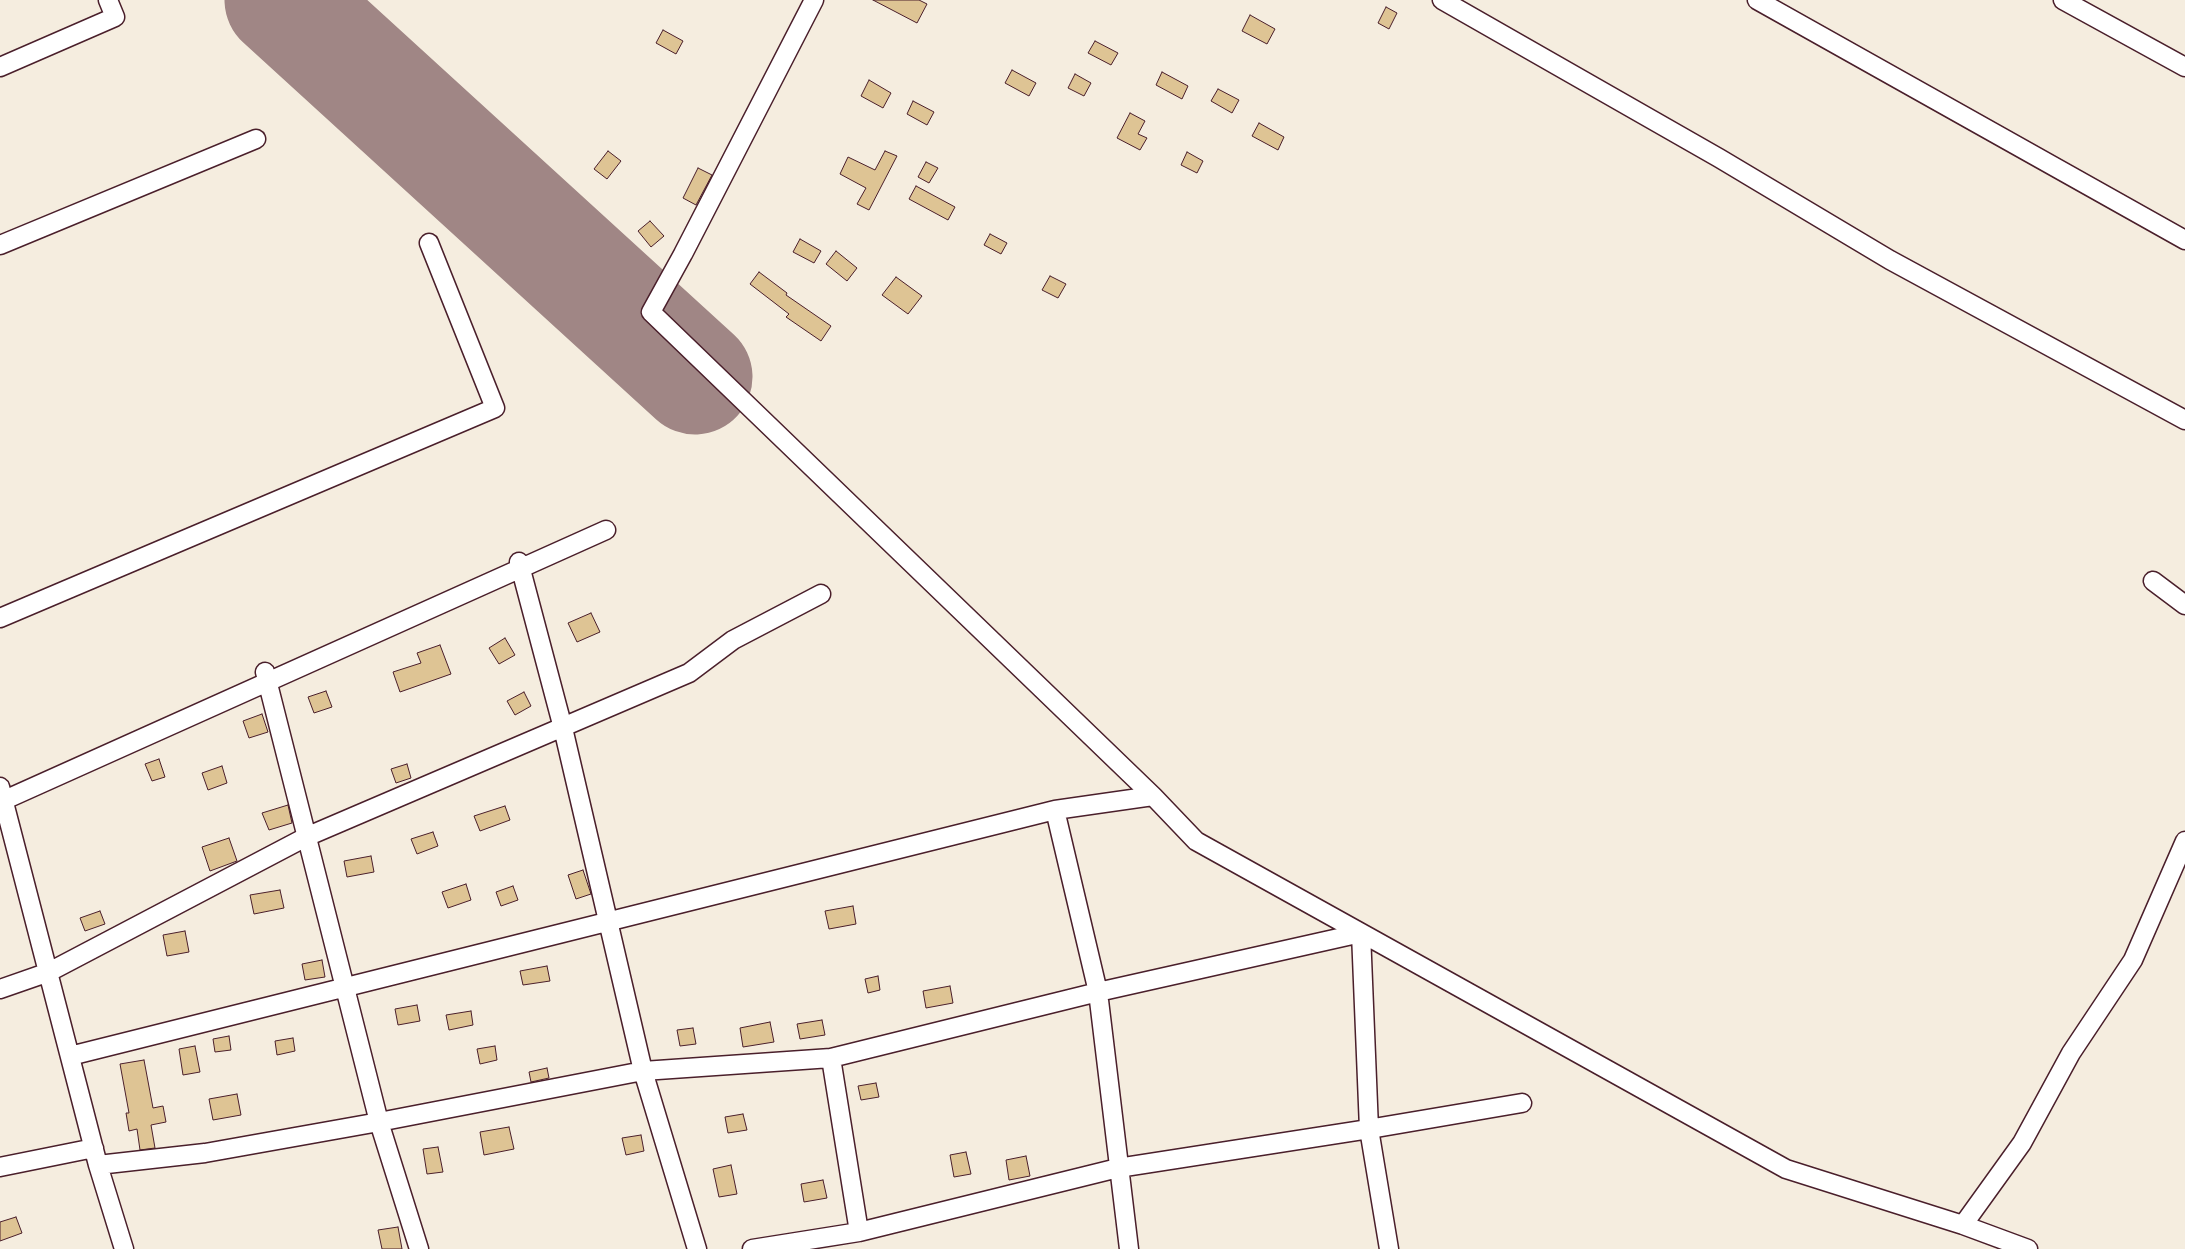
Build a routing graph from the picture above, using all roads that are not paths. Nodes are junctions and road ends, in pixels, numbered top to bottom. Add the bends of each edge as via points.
1 (108, 0) edge
2 (814, 0) edge
3 (1442, 0) edge
4 (1757, 0) edge
5 (2063, 0) edge
6 (0, 67) edge
7 (2185, 67) edge
8 (256, 139) dead end
9 (2185, 240) edge
10 (429, 243) dead end
11 (0, 245) edge
12 (2185, 420) edge
13 (606, 530) dead end
14 (520, 565) junction
15 (2152, 581) dead end
16 (821, 594) dead end
17 (2185, 605) edge
18 (0, 618) edge
19 (266, 676) junction
20 (563, 728) junction
21 (1153, 796) junction
22 (1, 797) edge
23 (1055, 810) junction
24 (306, 838) junction
25 (2185, 841) edge
26 (607, 922) junction
27 (1361, 933) junction
28 (49, 972) junction
29 (346, 987) junction
30 (0, 989) edge
31 (1098, 992) junction
32 (70, 1056) junction
33 (831, 1058) junction
34 (643, 1071) junction
35 (1522, 1103) dead end
36 (379, 1122) junction
37 (1369, 1129) junction
38 (96, 1156) junction
39 (0, 1166) edge
40 (1118, 1168) junction
41 (1963, 1225) junction
42 (859, 1232) junction
43 (124, 1249) edge
44 (419, 1249) edge
45 (697, 1249) edge
46 (752, 1249) edge
47 (1129, 1249) edge
48 (1388, 1249) edge
49 (2028, 1249) edge

1 - 6 street via 115,18
2 - 21 street via 651,312
3 - 12 street via 1890,260
4 - 9 street
5 - 7 street
8 - 11 street
10 - 18 street via 495,408
13 - 14 street
14 - 19 street
14 - 20 street
15 - 17 street
16 - 20 street via 733,640 689,673
19 - 22 street
19 - 24 street
20 - 24 street
20 - 26 street
21 - 23 street
21 - 27 street via 1196,841
22 - 28 street
23 - 26 street
23 - 31 street
24 - 28 street
24 - 29 street
25 - 41 street via 2133,960 2071,1053 2022,1143
26 - 29 street
26 - 34 street
27 - 31 street
27 - 37 street
27 - 41 street via 1786,1169
28 - 30 street
28 - 32 street
29 - 32 street
29 - 36 street
31 - 33 street
31 - 40 street
32 - 38 street
33 - 34 street
33 - 42 street
34 - 36 street
34 - 45 street
35 - 37 street
36 - 38 street via 205,1153
36 - 44 street
37 - 40 street
37 - 48 street
38 - 39 street
38 - 43 street
40 - 42 street
40 - 47 street
41 - 49 street
42 - 46 street

